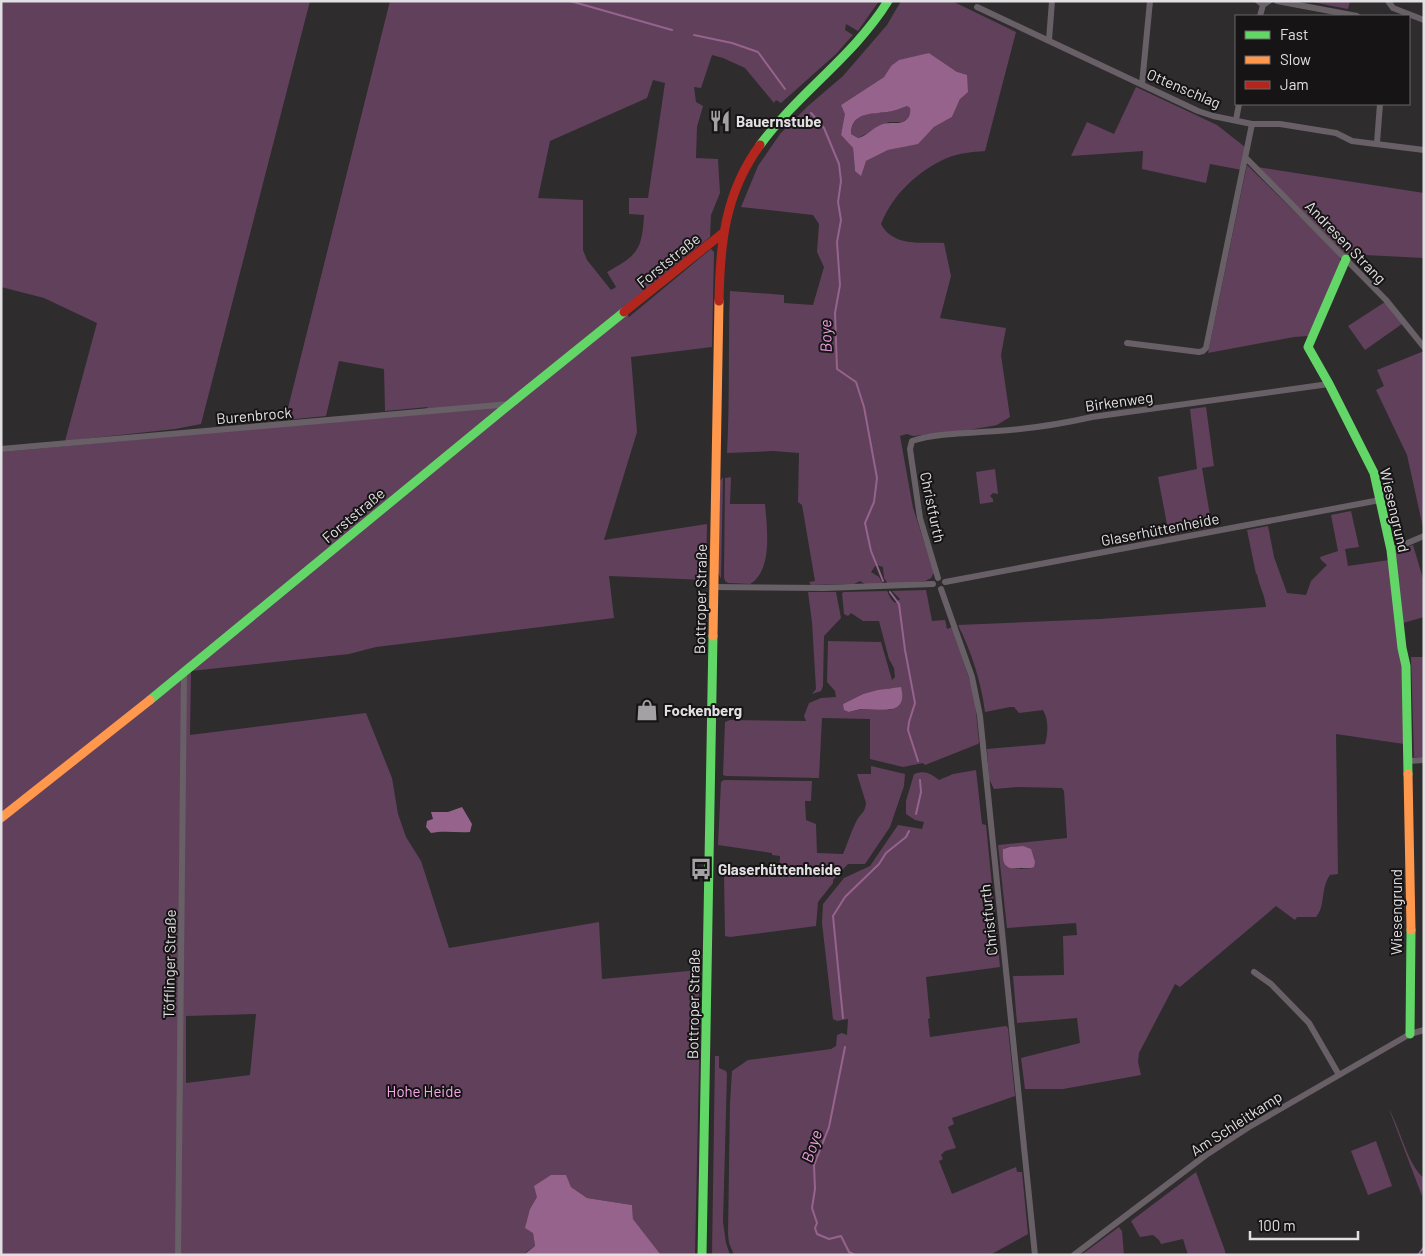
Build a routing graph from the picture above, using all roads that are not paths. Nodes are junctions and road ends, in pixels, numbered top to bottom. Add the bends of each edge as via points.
1 (888, 1) edge
2 (1052, 1) edge
3 (1150, 1) edge
4 (1277, 1) edge
5 (1388, 1) edge
6 (1263, 2) edge
7 (977, 7) dead end
8 (1260, 15) edge
9 (1352, 15) edge
10 (1424, 20) edge
11 (1049, 40) junction
12 (1142, 84) junction
13 (1239, 105) edge
14 (1380, 105) edge
15 (1236, 120) junction
16 (1252, 124) junction
17 (1377, 143) junction
18 (1424, 150) edge
19 (1246, 158) junction
20 (723, 233) junction
21 (1346, 259) junction
22 (1127, 343) dead end
23 (1424, 347) edge
24 (1330, 384) junction
25 (510, 404) junction
26 (912, 441) joint
27 (1, 449) edge
28 (1380, 500) junction
29 (1424, 536) edge
30 (1390, 550) junction
31 (936, 581) junction
32 (943, 586) junction
33 (714, 587) junction
34 (184, 674) junction
35 (1424, 760) edge
36 (1408, 761) junction
37 (1, 818) edge
38 (1254, 972) dead end
39 (1424, 1030) edge
40 (1410, 1034) junction
41 (1339, 1075) junction
42 (178, 1255) edge
43 (702, 1255) edge
44 (1035, 1255) edge
45 (1074, 1255) edge

1 - 20 street, Bottroper Straße via 854,47 766,134 733,195
2 - 11 street
3 - 12 street
4 - 9 street
5 - 10 street via 1393,8
6 - 8 street
7 - 11 street, Ottenschlag
11 - 12 street, Ottenschlag
12 - 15 street, Ottenschlag via 1198,111
13 - 15 street
14 - 17 street
15 - 16 street, Ottenschlag
16 - 17 street, Ottenschlag via 1280,124 1336,132 1352,141
16 - 19 street
17 - 18 street, Ottenschlag
19 - 21 street, Andresen Strang
19 - 22 street via 1205,350 1199,352
20 - 25 street, Forststraße
20 - 33 street, Bottroper Straße via 719,288
21 - 23 street, Andresen Strang via 1386,300
21 - 24 street, Wiesengrund via 1308,343 1310,353
24 - 26 street, Birkenweg via 1063,423
24 - 28 street, Wiesengrund via 1374,473
25 - 27 street, Burenbrock
25 - 34 street, Forststraße
26 - 31 street, Christfurth via 910,449 920,518
28 - 30 street, Wiesengrund
28 - 32 street, Glaserhüttenheide
29 - 30 street
30 - 36 street, Wiesengrund via 1406,666
31 - 32 street via 941,578
31 - 32 street via 935,588
31 - 33 street via 824,588
32 - 44 street, Christfurth via 972,677 980,716
33 - 43 street, Bottroper Straße
34 - 37 street, Forststraße
34 - 42 street, Töfflinger Straße
35 - 36 street
36 - 40 street, Wiesengrund
38 - 41 street via 1309,1023
39 - 40 street, Am Schleitkamp
40 - 41 street, Am Schleitkamp
41 - 45 street, Am Schleitkamp via 1213,1150

